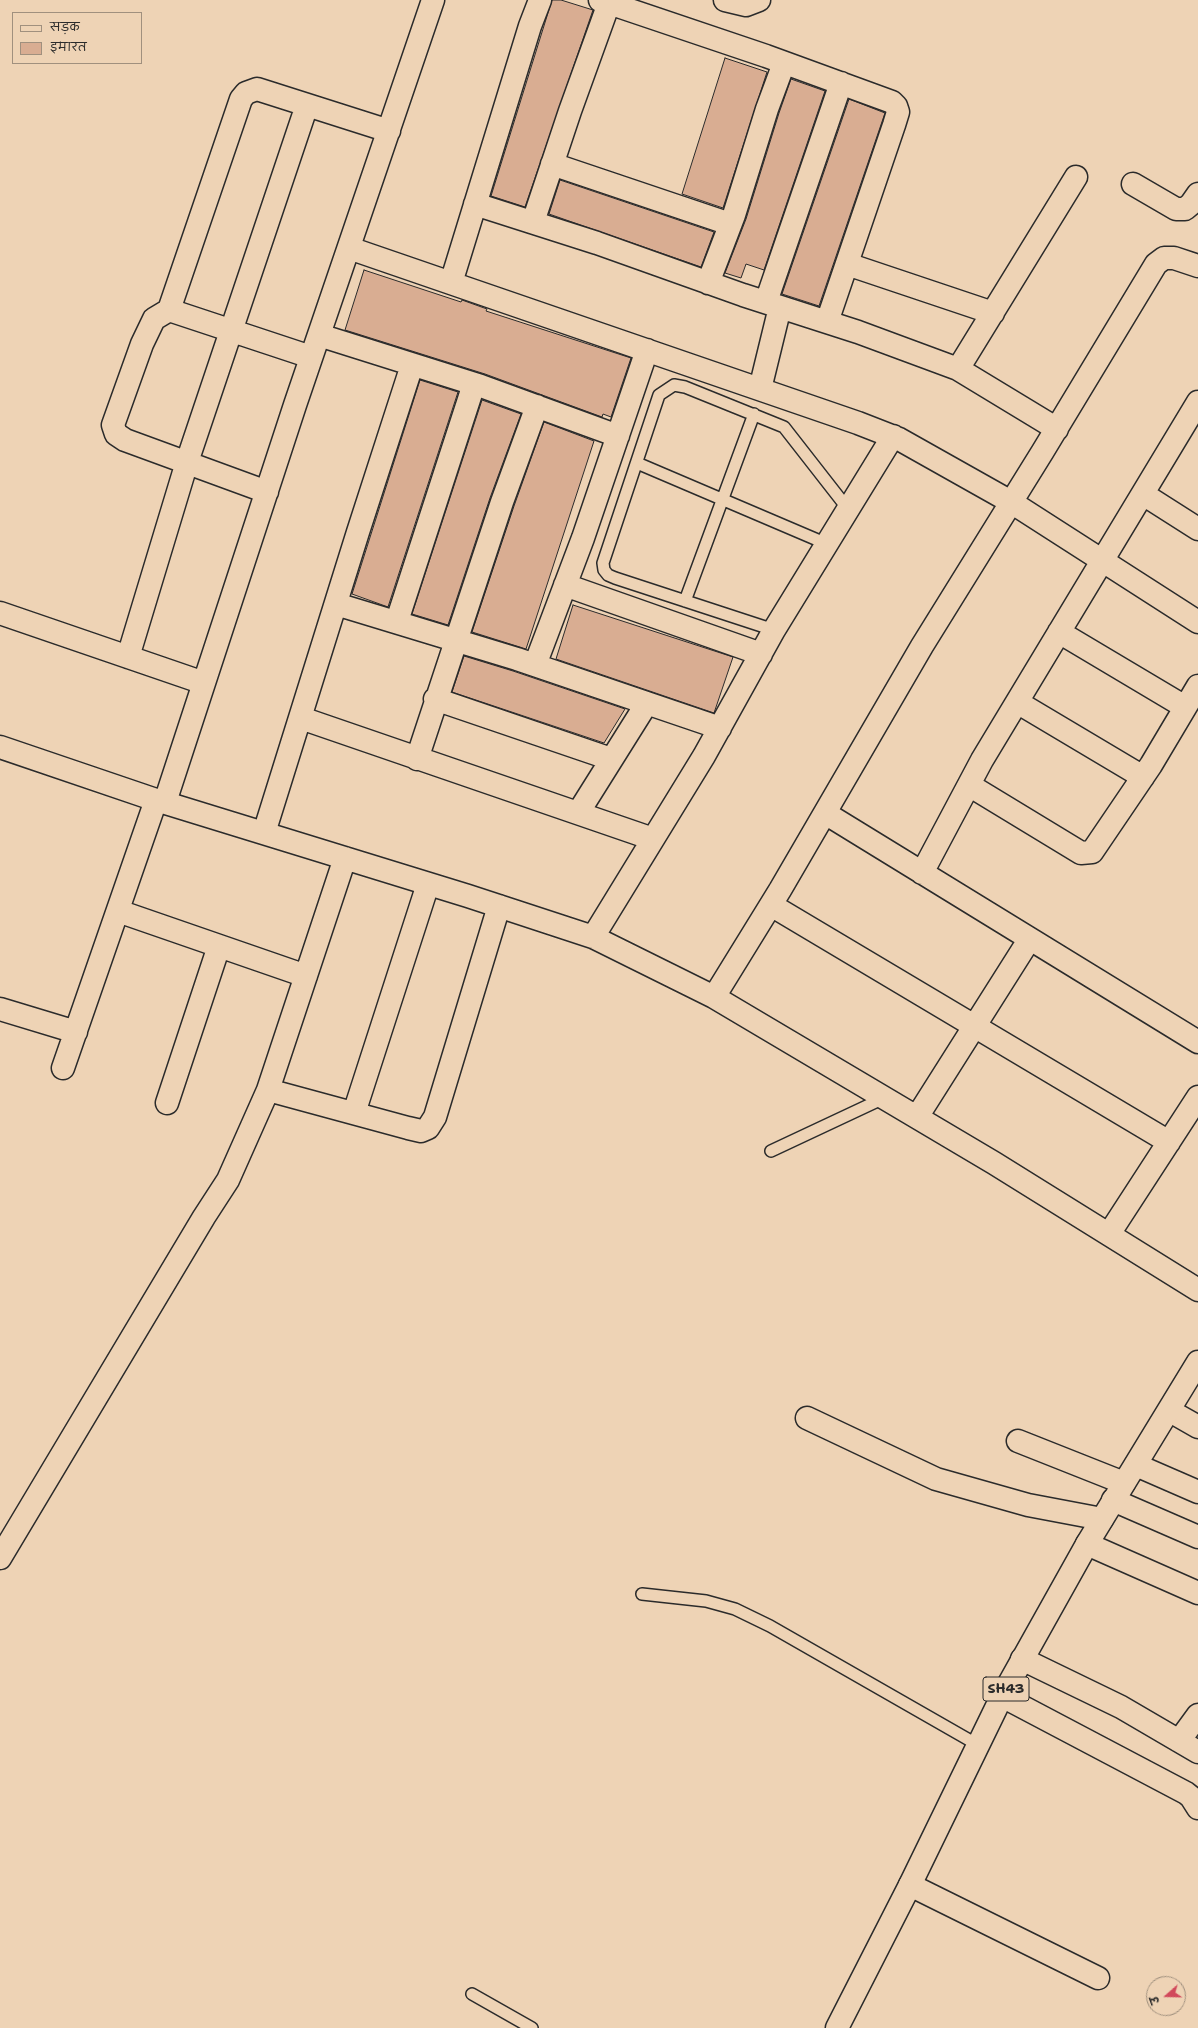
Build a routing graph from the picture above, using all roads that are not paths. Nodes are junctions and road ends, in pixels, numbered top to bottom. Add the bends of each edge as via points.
1 (433, 0) edge
2 (540, 0) edge
3 (725, 0) edge
4 (759, 0) edge
5 (605, 1) edge
6 (784, 63) junction
7 (841, 83) junction
8 (307, 105) junction
9 (388, 131) junction
10 (552, 164) junction
11 (1076, 176) dead end
12 (1133, 184) dead end
13 (1198, 194) edge
14 (475, 204) junction
15 (533, 222) junction
16 (730, 224) junction
17 (349, 248) junction
18 (846, 264) junction
19 (1198, 266) edge
20 (451, 282) junction
21 (708, 283) junction
22 (773, 305) junction
23 (169, 310) junction
24 (993, 313) junction
25 (827, 322) junction
26 (231, 332) junction
27 (319, 336) junction
28 (647, 350) junction
29 (312, 358) junction
30 (412, 364) junction
31 (958, 369) junction
32 (474, 384) junction
33 (760, 389) junction
34 (1198, 402) edge
35 (537, 406) junction
36 (754, 414) junction
37 (1191, 428) edge
38 (1056, 430) junction
39 (618, 436) junction
40 (893, 436) junction
41 (187, 462) junction
42 (637, 463) junction
43 (267, 492) junction
44 (1143, 494) junction
45 (723, 500) junction
46 (1011, 502) junction
47 (848, 509) junction
48 (1198, 529) edge
49 (827, 544) junction
50 (1102, 560) junction
51 (565, 585) junction
52 (685, 601) junction
53 (336, 604) junction
54 (0, 613) edge
55 (396, 621) junction
56 (1198, 622) edge
57 (774, 630) junction
58 (1059, 632) junction
59 (457, 640) junction
60 (761, 654) junction
61 (128, 657) junction
62 (535, 665) junction
63 (204, 683) junction
64 (1198, 686) edge
65 (436, 699) junction
66 (1017, 702) junction
67 (647, 703) junction
68 (1186, 707) junction
69 (301, 718) junction
70 (720, 728) junction
71 (0, 747) edge
72 (417, 758) junction
73 (611, 759) junction
74 (1143, 777) junction
75 (969, 785) junction
76 (160, 801) junction
77 (578, 813) junction
78 (825, 813) junction
79 (264, 833) junction
80 (653, 839) junction
81 (345, 858) junction
82 (922, 873) junction
83 (428, 884) junction
84 (771, 905) junction
85 (499, 906) junction
86 (118, 911) junction
87 (593, 937) junction
88 (1030, 940) junction
89 (219, 946) junction
90 (306, 976) junction
91 (714, 997) junction
92 (1, 1013) edge
93 (974, 1027) junction
94 (76, 1032) junction
95 (1198, 1042) edge
96 (63, 1068) dead end
97 (268, 1090) junction
98 (1198, 1097) edge
99 (884, 1098) junction
100 (167, 1103) dead end
101 (354, 1114) junction
102 (917, 1117) junction
103 (1169, 1142) junction
104 (772, 1151) dead end
105 (1109, 1234) junction
106 (1198, 1290) edge
107 (1198, 1362) edge
108 (1170, 1411) junction
109 (807, 1418) dead end
110 (1198, 1427) edge
111 (1018, 1441) dead end
112 (1136, 1465) junction
113 (1119, 1492) junction
114 (1198, 1492) edge
115 (1102, 1519) junction
116 (1198, 1537) edge
117 (1087, 1544) junction
118 (0, 1558) edge
119 (1198, 1593) edge
120 (642, 1594) dead end
121 (1022, 1659) junction
122 (1002, 1696) junction
123 (1198, 1715) edge
124 (1179, 1741) junction
125 (978, 1745) junction
126 (1198, 1752) edge
127 (1197, 1802) edge
128 (910, 1885) junction
129 (1098, 1978) dead end
130 (472, 1994) dead end
131 (532, 2028) edge
132 (837, 2028) edge

1 - 9 street
2 - 14 street
3 - 4 street via 746,5
5 - 6 street
5 - 10 street
6 - 7 street
6 - 16 street
7 - 18 street via 892,102 898,112
7 - 22 street
8 - 9 street
8 - 23 street via 257,89 246,93 241,99
8 - 26 street
9 - 17 street
10 - 15 street
10 - 16 street
11 - 24 street
12 - 13 street via 1176,208 1185,208
14 - 15 street
14 - 20 street
15 - 21 street
16 - 21 street
17 - 20 street
17 - 27 street
18 - 24 street
18 - 25 street
19 - 38 street via 1174,258 1164,258 1156,264
20 - 28 street
21 - 22 street
22 - 25 street
22 - 33 street
23 - 26 street
23 - 41 street via 154,319 142,344 113,425 116,434 125,440
24 - 31 street
25 - 31 street
26 - 29 street
26 - 41 street
27 - 29 street
27 - 30 street
28 - 33 street
28 - 39 street
29 - 43 street
30 - 32 street
30 - 53 street
31 - 38 street
32 - 35 street
32 - 55 street
33 - 40 street
34 - 37 street
35 - 39 street
35 - 59 street via 502,502
36 - 42 lane via 685,386 667,388 660,395
36 - 45 lane
36 - 47 lane via 784,427 790,433
37 - 44 street
38 - 46 street
39 - 51 street
40 - 46 street
40 - 47 street
41 - 43 street
41 - 61 street
42 - 45 lane
42 - 52 lane via 604,563 604,570 615,578
43 - 63 street
44 - 48 street
44 - 50 street
45 - 49 lane
45 - 52 lane
46 - 50 street
46 - 78 street via 922,646
47 - 49 street
49 - 57 street
50 - 56 street
50 - 58 street
51 - 60 street
51 - 62 street
52 - 57 lane
53 - 55 street
53 - 69 street
54 - 61 street
55 - 59 street
57 - 60 street
58 - 66 street
58 - 68 street
59 - 62 street
59 - 65 street
60 - 70 street
61 - 63 street
62 - 67 street
63 - 76 street
64 - 68 street
65 - 72 street
65 - 73 street
66 - 74 street
66 - 75 street
67 - 70 street
67 - 73 street
68 - 74 street
69 - 72 street
69 - 79 street
70 - 80 street
71 - 76 street
72 - 77 street
73 - 77 street
74 - 75 street via 1096,848 1087,854 1080,853
75 - 82 street
76 - 79 street
76 - 86 street
77 - 80 street
78 - 82 street
78 - 84 street
79 - 81 street
80 - 87 street
81 - 83 street
81 - 90 street
82 - 88 street
83 - 85 street
83 - 101 street
84 - 91 street
84 - 93 street
85 - 87 street
85 - 101 street via 432,1124 421,1131
86 - 89 street
86 - 94 street
87 - 91 street
88 - 93 street
88 - 95 street
89 - 90 street
89 - 100 street
90 - 97 street
91 - 99 street
92 - 94 street
93 - 102 street
93 - 103 street
94 - 96 street
97 - 101 street
97 - 118 street via 228,1180
98 - 103 street
99 - 102 street
99 - 104 lane
102 - 105 street
103 - 105 street
105 - 106 street
107 - 108 street, SH43
108 - 110 street
108 - 112 street, SH43
109 - 115 street via 936,1479 1028,1505
111 - 113 street
112 - 113 street, SH43
112 - 114 street
113 - 115 street, SH43
113 - 116 street
115 - 117 street, SH43
117 - 119 street
117 - 121 street, SH43
120 - 125 lane via 706,1601 735,1609 770,1626
121 - 122 street, SH43
121 - 124 street via 1121,1707
122 - 125 street, SH43
122 - 127 street via 1186,1793
123 - 124 street
124 - 126 street
125 - 128 street, SH43
128 - 129 street
128 - 132 street, SH43
130 - 131 lane

